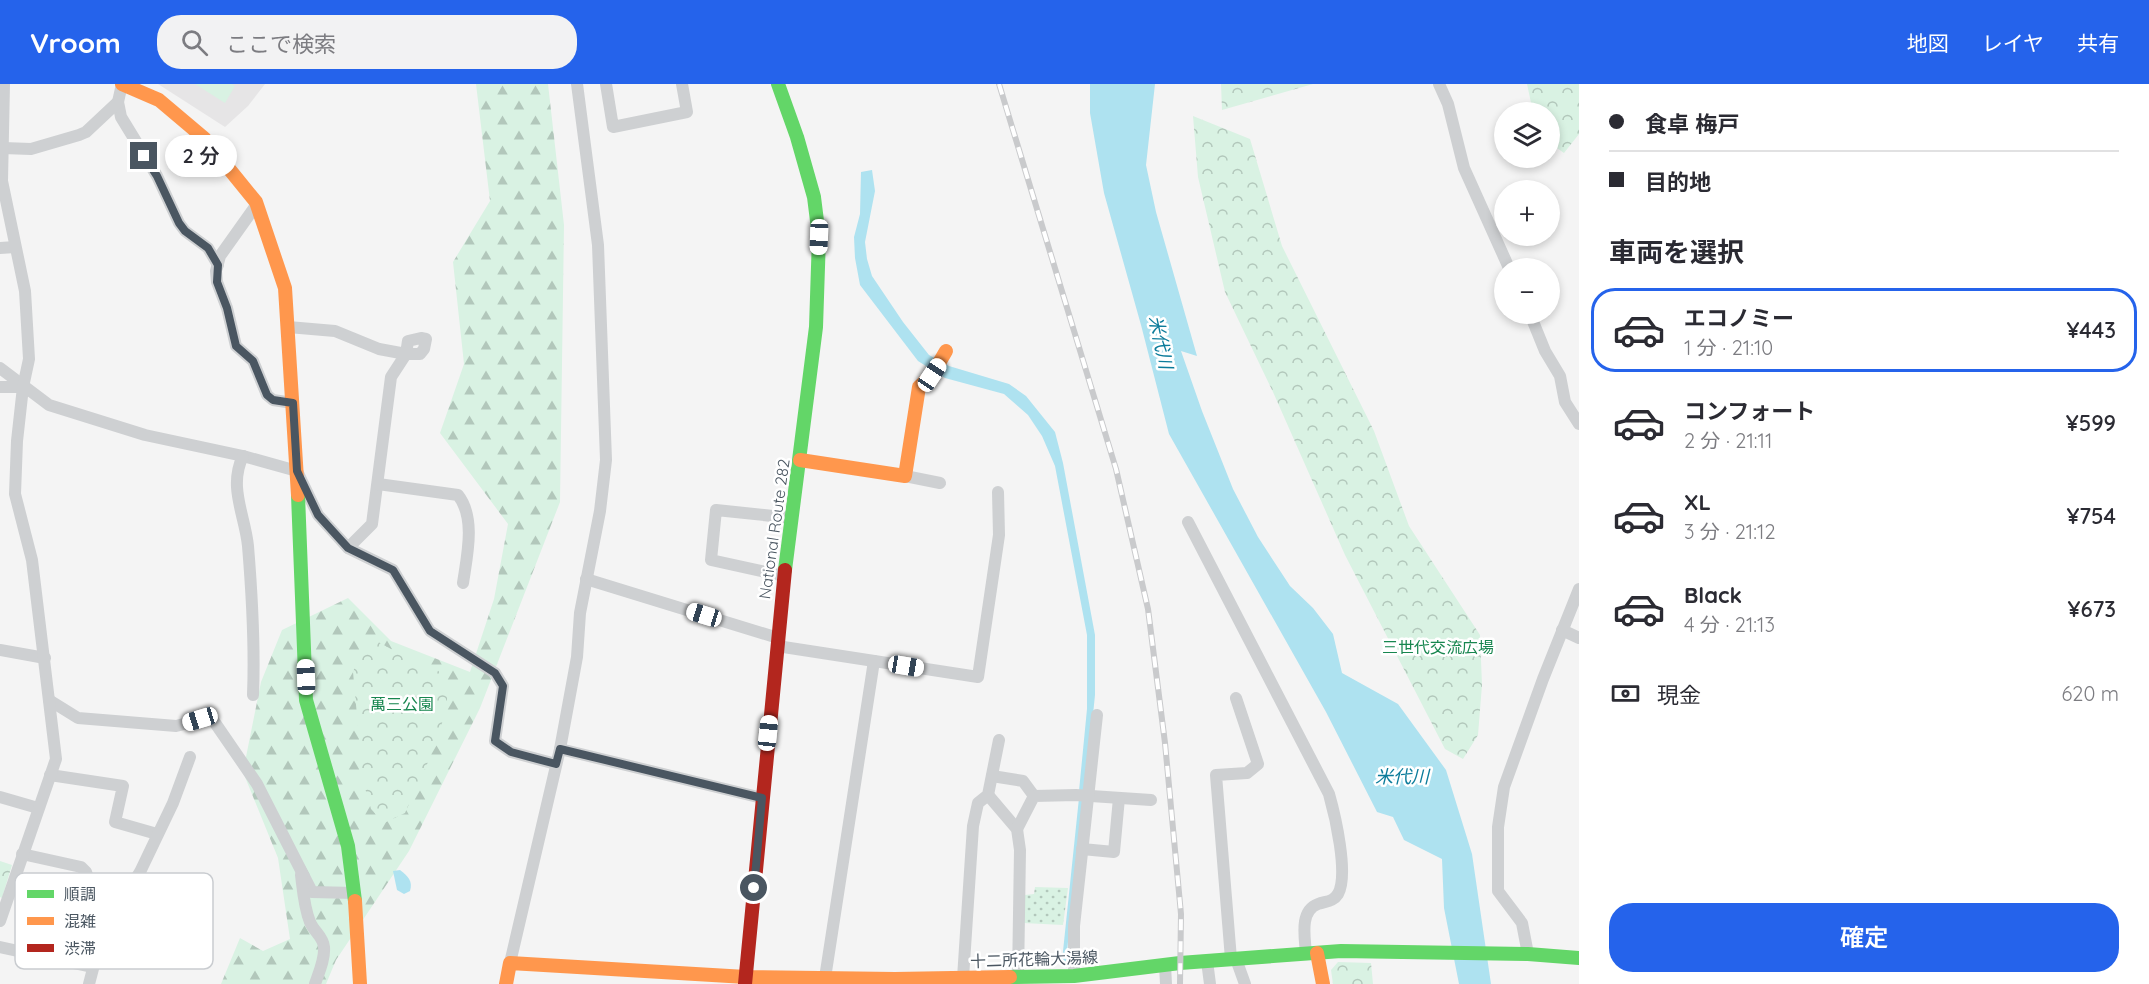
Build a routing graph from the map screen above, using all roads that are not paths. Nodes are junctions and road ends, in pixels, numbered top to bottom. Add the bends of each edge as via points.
1 (4, 84) edge
2 (122, 84) edge
3 (577, 84) edge
4 (606, 84) edge
5 (682, 84) edge
6 (778, 84) edge
7 (1439, 84) edge
8 (118, 102) junction
9 (3, 148) junction
10 (257, 204) junction
11 (15, 247) junction
12 (0, 248) edge
13 (1504, 258) edge
14 (218, 265) junction
15 (1534, 324) edge
16 (288, 327) junction
17 (945, 354) dead end
18 (0, 368) edge
19 (0, 387) edge
20 (23, 387) junction
21 (293, 403) junction
22 (1579, 424) edge
23 (243, 456) junction
24 (800, 460) junction
25 (297, 471) junction
26 (905, 476) junction
27 (940, 483) dead end
28 (378, 484) junction
29 (998, 492) dead end
30 (792, 518) junction
31 (1188, 522) dead end
32 (348, 548) junction
33 (784, 576) junction
34 (586, 579) junction
35 (463, 583) dead end
36 (1579, 589) edge
37 (1562, 630) junction
38 (1579, 638) edge
39 (777, 642) junction
40 (0, 650) edge
41 (45, 658) junction
42 (874, 661) junction
43 (253, 695) dead end
44 (1236, 698) dead end
45 (49, 700) junction
46 (1097, 715) dead end
47 (999, 740) dead end
48 (560, 749) junction
49 (190, 757) dead end
50 (556, 764) junction
51 (50, 775) junction
52 (992, 776) junction
53 (988, 795) junction
54 (1034, 796) junction
55 (1082, 796) junction
56 (0, 797) edge
57 (762, 798) junction
58 (1119, 798) junction
59 (1151, 801) dead end
60 (38, 808) junction
61 (1017, 829) junction
62 (157, 834) junction
63 (1082, 849) junction
64 (22, 854) junction
65 (299, 865) junction
66 (16, 873) edge
67 (86, 873) edge
68 (139, 873) edge
69 (15, 875) edge
70 (354, 893) junction
71 (0, 921) edge
72 (0, 947) edge
73 (15, 950) edge
74 (1311, 954) junction
75 (1528, 954) junction
76 (1579, 958) edge
77 (1234, 959) junction
78 (1207, 961) junction
79 (510, 963) junction
80 (1165, 965) junction
81 (92, 969) edge
82 (825, 978) junction
83 (963, 978) junction
84 (1018, 978) junction
85 (746, 980) edge
86 (1072, 980) edge
87 (895, 981) edge
88 (89, 984) edge
89 (315, 984) edge
90 (360, 984) edge
91 (506, 984) edge
92 (1166, 984) edge
93 (1210, 984) edge
94 (1245, 984) edge
95 (1323, 984) edge

1 - 9 street
2 - 8 street
2 - 10 main road via 159,100 204,138
3 - 34 street via 598,245 606,460
4 - 5 street via 613,127 687,112
6 - 24 main road, National Route 282 via 814,197 819,237 816,327
7 - 13 street via 1464,168
8 - 9 street via 79,135 31,148
8 - 14 street via 121,117 157,176 179,223 208,248
9 - 11 street via 2,181
10 - 14 street via 220,256
10 - 16 main road via 285,288
11 - 12 street
11 - 20 street via 25,291 29,359
14 - 21 street via 217,282 236,346 253,361 267,395 273,400
15 - 22 street via 1560,376 1565,402
16 - 21 main road
16 - 28 street via 335,331 379,349 406,354 391,377
17 - 26 main road via 919,387
18 - 20 street
19 - 20 street
20 - 23 street via 49,405 100,422
20 - 41 street via 15,494 32,560
21 - 25 main road
23 - 25 street
23 - 43 street via 237,483 248,544
24 - 26 main road
24 - 30 main road, National Route 282
25 - 32 street via 318,515
25 - 70 main road via 306,700 348,846
26 - 27 street
28 - 32 street via 372,524
28 - 35 street via 458,495 466,505 469,544
29 - 42 street via 999,535 978,677
30 - 33 main road, National Route 282
30 - 33 street via 716,510 711,560
31 - 74 street via 1329,794 1339,827 1342,886 1336,897 1316,904 1308,912 1304,929
32 - 50 street via 393,570 430,631 495,673 503,686 495,741 511,752
33 - 39 main road, National Route 282
34 - 39 street
34 - 48 street
36 - 37 street
37 - 38 street
37 - 75 street via 1504,787 1498,827 1498,891 1522,923
39 - 42 street
39 - 57 main road, National Route 282
40 - 41 street
41 - 45 street
42 - 82 street
44 - 77 street via 1258,764 1247,773 1216,775
45 - 51 street via 56,759
45 - 65 street via 78,718 177,726 211,717 257,784
46 - 55 street
47 - 52 street
48 - 50 street
48 - 57 street
49 - 62 street
50 - 79 street
51 - 60 street
51 - 62 street via 123,786 115,822
52 - 53 street
52 - 54 street via 1023,781
53 - 61 street
53 - 83 street via 978,803 973,826
54 - 55 street
54 - 61 street
55 - 58 street
55 - 63 street
56 - 60 street
57 - 85 main road, National Route 282
58 - 59 street
58 - 63 street via 1114,852
60 - 64 street
61 - 84 street
62 - 68 street
63 - 86 street
64 - 66 street
64 - 67 street via 81,867
65 - 70 street via 312,892
65 - 89 street via 305,909 324,947
69 - 71 street
70 - 90 main road
72 - 73 street
74 - 75 main road, 十二所花輪大湯線
74 - 77 main road, 十二所花輪大湯線
74 - 95 main road
75 - 76 main road, 十二所花輪大湯線
77 - 78 main road, 十二所花輪大湯線
77 - 94 street
78 - 80 main road, 十二所花輪大湯線
78 - 93 street
79 - 85 main road, 十二所花輪大湯線
79 - 91 main road
80 - 86 main road, 十二所花輪大湯線
80 - 92 street
81 - 88 street
82 - 85 main road, 十二所花輪大湯線
82 - 87 main road, 十二所花輪大湯線
83 - 84 main road, 十二所花輪大湯線
83 - 87 main road, 十二所花輪大湯線
84 - 86 main road, 十二所花輪大湯線

